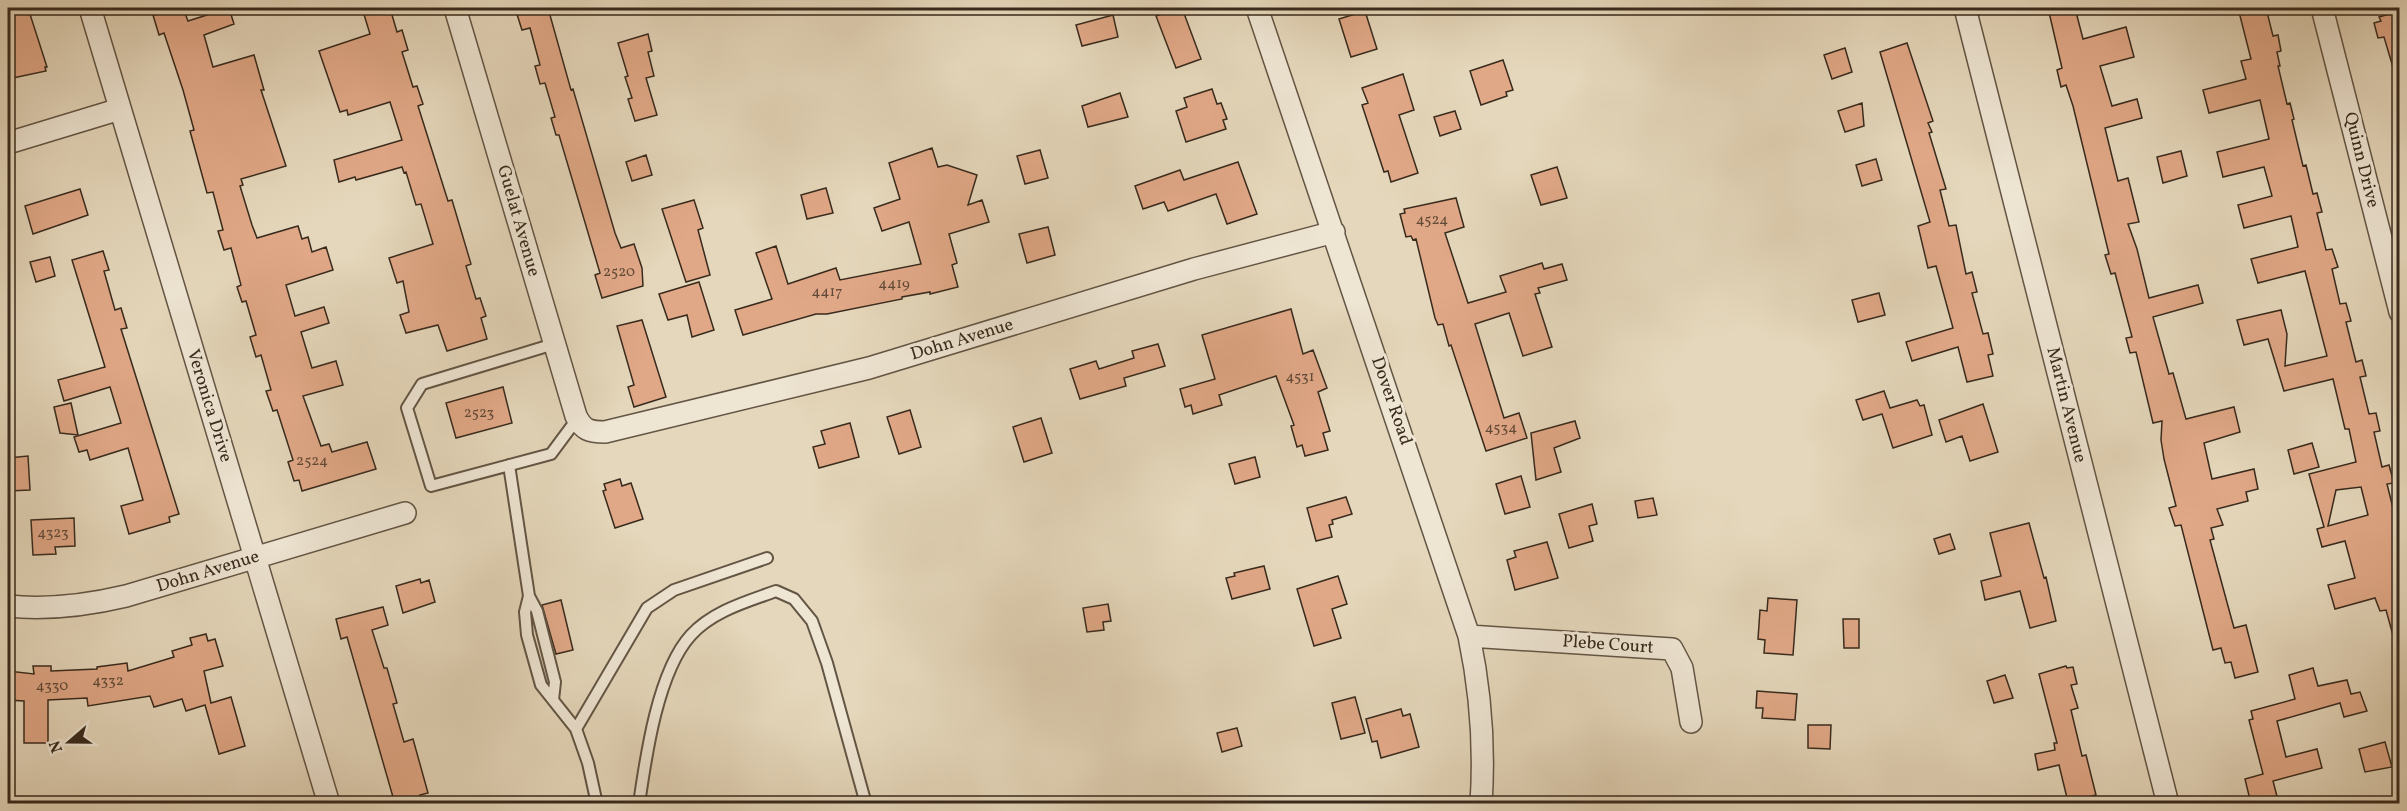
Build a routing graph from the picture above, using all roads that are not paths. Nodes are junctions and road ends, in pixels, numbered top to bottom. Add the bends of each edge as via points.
1 (90, 8) edge
2 (455, 8) edge
3 (1257, 8) edge
4 (1965, 8) edge
5 (2322, 8) edge
6 (120, 109) junction
7 (8, 143) edge
8 (1334, 232) junction
9 (2400, 312) edge
10 (554, 344) junction
11 (582, 424) junction
12 (508, 465) junction
13 (405, 513) dead end
14 (255, 558) junction
15 (767, 558) dead end
16 (529, 596) junction
17 (8, 606) edge
18 (1469, 636) junction
19 (553, 700) junction
20 (1691, 722) dead end
21 (576, 729) junction
22 (329, 804) edge
23 (597, 804) edge
24 (639, 804) edge
25 (866, 804) edge
26 (1481, 804) edge
27 (2168, 804) edge

1 - 6 street, Veronica Drive
2 - 10 street, Guelat Avenue
3 - 8 street, Dover Road
4 - 27 street, Martin Avenue
5 - 9 street, Quinn Drive
6 - 7 street
6 - 14 street, Veronica Drive
8 - 11 street, Dohn Avenue via 1194,269 869,368 605,432
8 - 18 street, Dover Road
10 - 11 street, Guelat Avenue
10 - 12 lane via 422,384 407,408 431,486
11 - 12 lane via 551,454
12 - 16 lane
13 - 14 street, Dohn Avenue
14 - 17 street, Dohn Avenue via 97,603
14 - 22 street, Veronica Drive
15 - 21 lane via 674,590 647,608
16 - 19 lane via 537,610 555,682
16 - 19 lane via 525,612 527,635 541,685
18 - 20 street, Plebe Court via 1672,649 1682,668
18 - 26 street, Dover Road via 1478,681 1484,755
19 - 21 lane
21 - 23 lane
24 - 25 lane via 650,736 667,676 678,655 691,635 708,620 776,591 794,599 812,621

